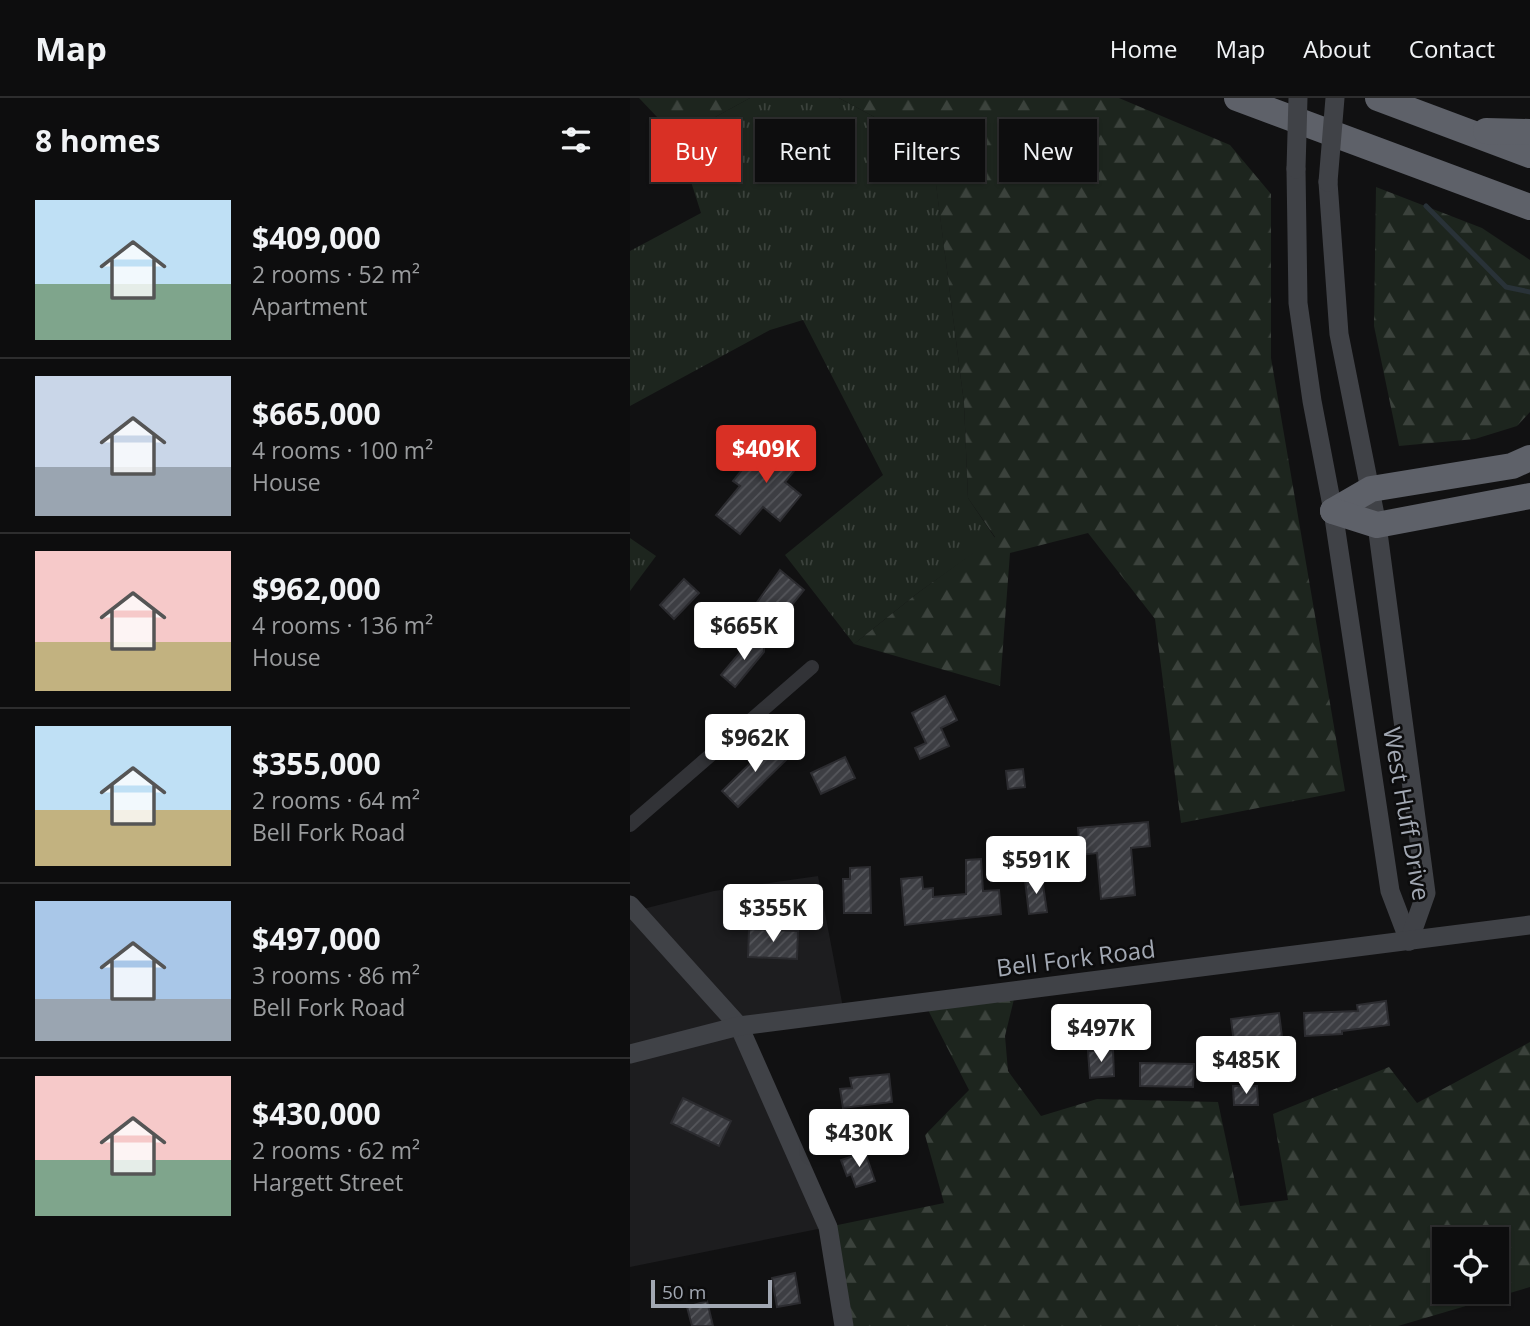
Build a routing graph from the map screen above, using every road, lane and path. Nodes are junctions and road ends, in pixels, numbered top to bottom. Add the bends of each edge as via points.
1 (1237, 98) edge
2 (1298, 98) edge
3 (1335, 98) edge
4 (1378, 98) edge
5 (1463, 130) junction
6 (1530, 132) edge
7 (1530, 155) edge
8 (1468, 183) junction
9 (1530, 208) edge
10 (1530, 225) edge
11 (1530, 458) edge
12 (1371, 489) junction
13 (1530, 496) edge
14 (1333, 510) junction
15 (1377, 525) junction
16 (812, 667) dead end
17 (630, 825) edge
18 (630, 905) edge
19 (1530, 925) edge
20 (1409, 941) junction
21 (739, 1026) junction
22 (630, 1054) edge
23 (844, 1326) edge

1 - 8 highway
2 - 14 main road, West Huff Drive, bridge via 1298,303
3 - 12 main road, West Huff Drive, bridge via 1328,182 1339,334
4 - 5 highway
5 - 6 highway
5 - 7 highway
8 - 9 highway
8 - 10 highway
11 - 12 highway via 1513,466
12 - 14 highway
12 - 15 main road, West Huff Drive
13 - 15 highway
14 - 15 highway
14 - 20 main road, West Huff Drive via 1390,891
15 - 20 main road, West Huff Drive via 1426,893
16 - 17 street
18 - 21 main road
19 - 20 main road, Bell Fork Road
20 - 21 main road, Bell Fork Road
21 - 22 main road, Bell Fork Road
21 - 23 main road via 828,1227

